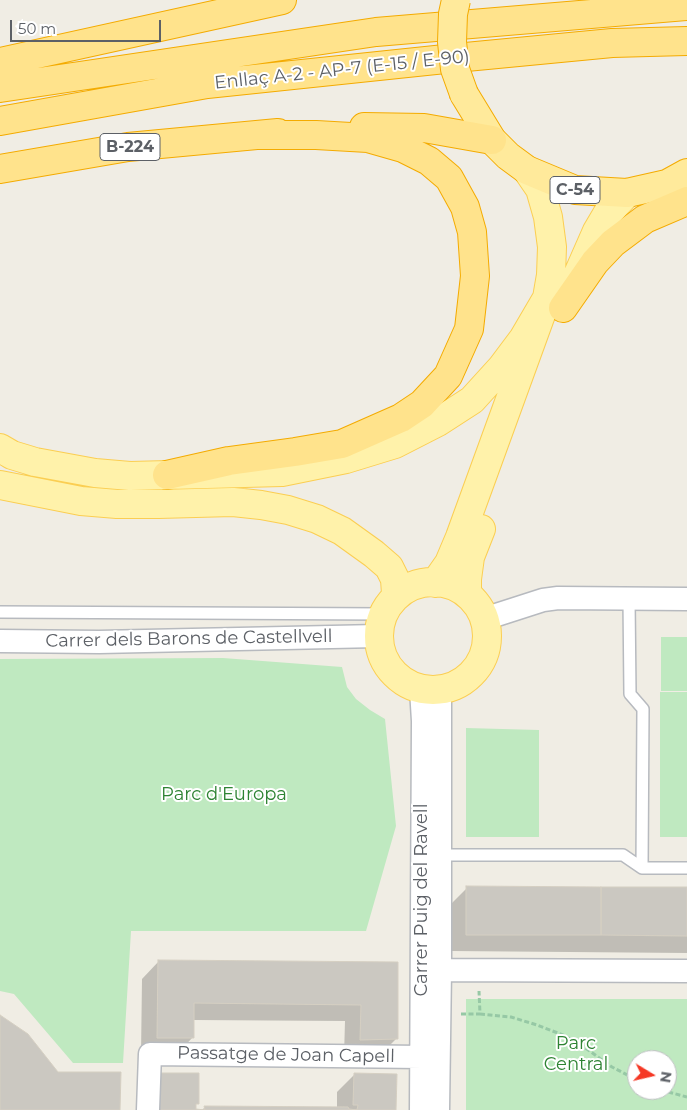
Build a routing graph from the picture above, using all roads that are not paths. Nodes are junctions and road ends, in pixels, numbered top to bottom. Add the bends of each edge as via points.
1 (282, 0) edge
2 (456, 0) edge
3 (687, 6) edge
4 (687, 41) edge
5 (0, 62) edge
6 (0, 88) edge
7 (0, 121) edge
8 (260, 135) junction
9 (492, 140) junction
10 (0, 169) edge
11 (527, 170) junction
12 (687, 173) edge
13 (627, 193) junction
14 (687, 201) edge
15 (555, 303) junction
16 (1, 449) edge
17 (167, 475) junction
18 (0, 485) edge
19 (436, 583) junction
20 (467, 594) junction
21 (629, 599) junction
22 (687, 599) edge
23 (0, 612) edge
24 (386, 615) junction
25 (484, 619) junction
26 (0, 641) edge
27 (430, 689) junction
28 (440, 855) junction
29 (642, 868) junction
30 (687, 868) edge
31 (440, 970) junction
32 (687, 971) edge
33 (422, 1057) junction
34 (148, 1110) edge
35 (421, 1110) edge
36 (438, 1110) edge

1 - 5 highway
2 - 9 highway, C-54 / C-54, bridge via 452,42 455,69 464,94
3 - 6 highway, Enllaç A-2 - AP-7 (E-15 / E-90) via 376,32
4 - 7 highway, Enllaç A-2 - AP-7 (E-15 / E-90) via 464,57 207,84
8 - 9 highway via 348,127 424,128
8 - 10 highway, B-224 via 128,147
8 - 17 highway via 368,138 403,148 428,161 449,178 465,207 472,232 475,276 469,328 448,376 422,404 401,418 342,444 229,461
9 - 11 highway, C-54 / C-54
11 - 13 highway, C-54 / C-54 via 575,190
11 - 15 main road via 540,189 548,217
12 - 13 highway, C-54 / C-54 via 667,184
13 - 15 main road via 607,214
14 - 15 highway via 645,219 612,243
15 - 17 main road via 472,400 395,444 346,459 282,472
15 - 19 main road via 449,563
15 - 20 main road via 470,557
16 - 17 main road via 36,462 95,473
18 - 24 main road via 81,501 117,504 233,502 261,505 316,519 342,531 389,567 395,579
19 - 20 main road via 456,587
19 - 24 main road via 424,582 405,589
20 - 25 main road via 475,601
21 - 22 street
21 - 25 street via 543,600
21 - 29 lane via 630,694 643,709
23 - 24 lane
24 - 26 street, Carrer dels Barons de Castellvell via 109,641
24 - 27 main road via 382,656 392,672 405,683
25 - 27 main road via 487,635 485,652 470,676 456,685
27 - 28 street, Carrer Puig del Ravell
27 - 33 street, Carrer Puig del Ravell via 423,721
28 - 29 lane via 623,855
28 - 31 street, Carrer Puig del Ravell
29 - 30 lane
31 - 32 street
31 - 36 street, Carrer Puig del Ravell
33 - 34 street, Passatge de Joan Capell via 150,1054
33 - 35 street, Carrer Puig del Ravell

